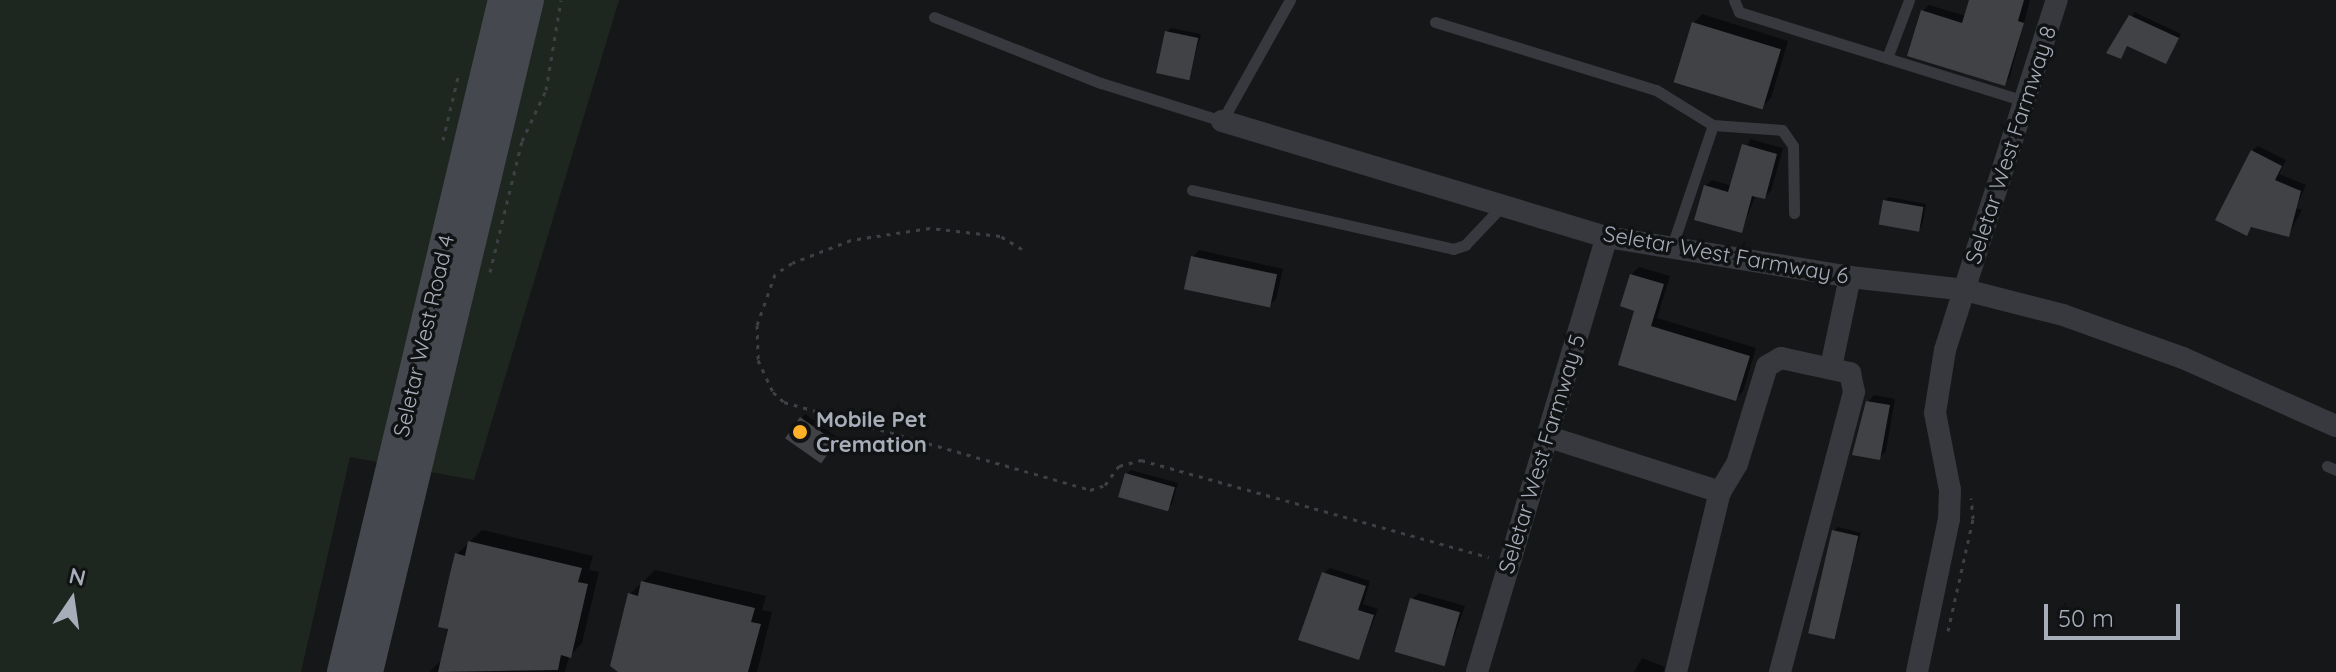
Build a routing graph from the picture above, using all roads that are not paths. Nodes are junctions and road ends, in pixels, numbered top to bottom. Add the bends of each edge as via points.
1 (504, 0) edge
2 (528, 0) edge
3 (1290, 0) edge
4 (1734, 0) edge
5 (1909, 0) edge
6 (2057, 0) edge
7 (934, 17) dead end
8 (1435, 22) dead end
9 (1887, 58) junction
10 (2024, 101) junction
11 (1222, 121) junction
12 (1713, 125) junction
13 (1192, 190) dead end
14 (1504, 205) junction
15 (1794, 213) dead end
16 (1607, 237) junction
17 (1671, 250) junction
18 (1850, 277) junction
19 (1965, 290) junction
20 (1831, 367) junction
21 (2336, 426) edge
22 (1549, 437) junction
23 (1720, 492) junction
24 (343, 672) edge
25 (367, 672) edge
26 (1477, 672) edge
27 (1676, 672) edge
28 (1780, 672) edge
29 (1917, 672) edge

1 - 24 main road, Seletar West Road 4
2 - 25 main road, Seletar West Road 4
3 - 11 lane
4 - 9 lane via 1739,12
5 - 9 lane
6 - 10 street, Seletar West Farmway 8
7 - 11 lane, Seletar West Farmway 6 via 1101,83
8 - 12 lane via 1642,85
9 - 10 lane
10 - 19 street, Seletar West Farmway 8
11 - 14 street, Seletar West Farmway 6
12 - 15 lane via 1782,130 1792,137
12 - 17 lane
13 - 14 lane via 1453,249 1465,245
14 - 16 street, Seletar West Farmway 6
16 - 17 street, Seletar West Farmway 6
16 - 22 street, Seletar West Farmway 5
17 - 18 street, Seletar West Farmway 6
18 - 19 street, Seletar West Farmway 6
18 - 20 street
19 - 21 street, Seletar West Farmway 6 via 2063,315 2183,358
19 - 29 street, Seletar West Farmway 8 via 1945,350 1935,413 1950,490 1949,519
20 - 23 street via 1781,358 1767,366 1737,464
20 - 28 street via 1850,373 1854,392
22 - 23 street
22 - 26 street, Seletar West Farmway 5
23 - 27 street

